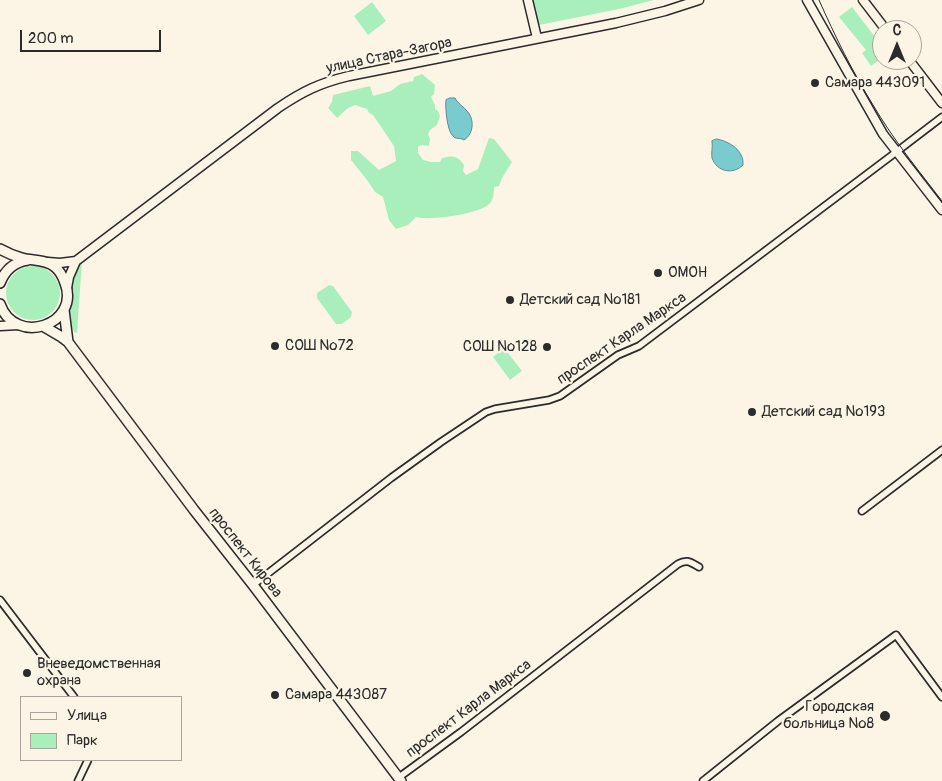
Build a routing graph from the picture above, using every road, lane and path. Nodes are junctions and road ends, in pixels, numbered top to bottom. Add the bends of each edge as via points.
1 (528, 0) edge
2 (699, 0) edge
3 (807, 0) edge
4 (863, 0) edge
5 (878, 20) edge
6 (537, 38) junction
7 (917, 70) edge
8 (942, 103) edge
9 (942, 117) edge
10 (897, 152) junction
11 (942, 210) edge
12 (0, 249) edge
13 (33, 259) junction
14 (76, 261) junction
15 (46, 262) junction
16 (0, 265) edge
17 (0, 282) edge
18 (67, 288) junction
19 (0, 306) edge
20 (64, 310) junction
21 (19, 325) junction
22 (0, 326) edge
23 (43, 326) junction
24 (68, 342) junction
25 (942, 450) edge
26 (862, 511) dead end
27 (699, 567) dead end
28 (253, 585) junction
29 (0, 600) edge
30 (73, 696) edge
31 (942, 697) edge
32 (88, 761) edge
33 (399, 779) edge
34 (78, 781) edge
35 (704, 781) edge

1 - 6 main road
2 - 6 main road, улица Стара-Загора via 616,23
3 - 10 main road via 883,134
4 - 5 main road
6 - 14 main road, улица Стара-Загора via 349,76 304,91
7 - 8 main road
9 - 10 street, проспект Карла Маркса
10 - 11 main road
10 - 28 street, проспект Карла Маркса via 639,346 618,355 560,396 486,412 371,492
12 - 13 main road
13 - 15 main road
13 - 17 main road via 14,264
14 - 15 main road
14 - 18 main road
15 - 18 main road via 59,271
16 - 17 main road
18 - 20 main road
19 - 21 main road
20 - 23 main road
20 - 24 main road
21 - 22 main road
21 - 23 main road via 29,328
23 - 24 main road
24 - 28 main road, проспект Кирова
25 - 26 street
27 - 33 street, проспект Карла Маркса via 691,562 678,564
28 - 33 main road, проспект Кирова
29 - 30 street
31 - 35 street via 896,635
32 - 34 street

